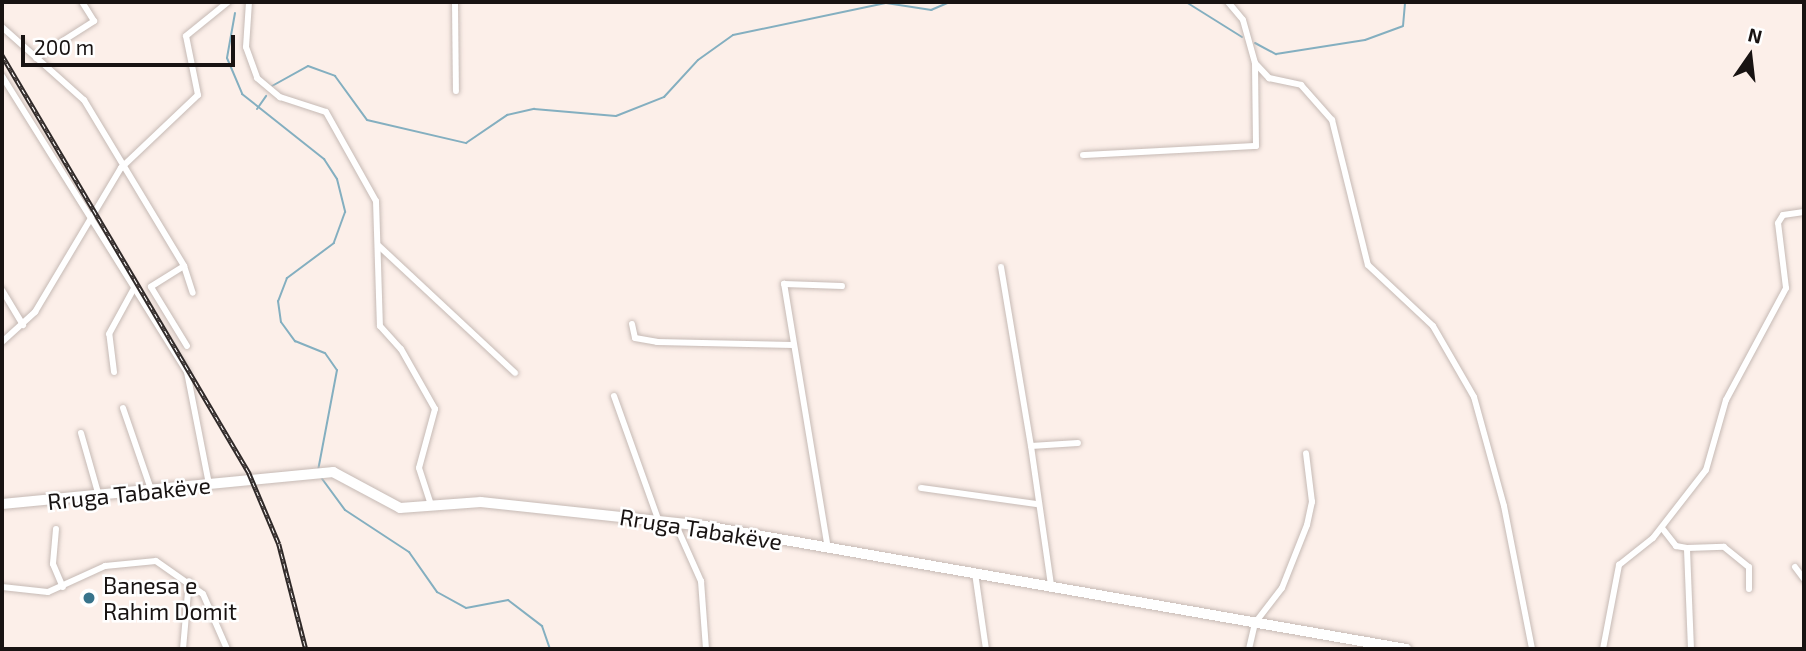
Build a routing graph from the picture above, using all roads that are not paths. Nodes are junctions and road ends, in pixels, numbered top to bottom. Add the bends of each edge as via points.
1 (82, 2) edge
2 (228, 2) edge
3 (249, 2) edge
4 (455, 2) edge
5 (1228, 2) edge
6 (2, 27) edge
7 (36, 58) junction
8 (1255, 63) junction
9 (2, 76) edge
10 (456, 92) dead end
11 (1083, 155) dead end
12 (121, 168) junction
13 (1804, 212) edge
14 (87, 218) junction
15 (379, 246) junction
16 (184, 266) junction
17 (1001, 267) dead end
18 (842, 286) dead end
19 (2, 290) edge
20 (133, 290) junction
21 (193, 293) dead end
22 (632, 324) dead end
23 (23, 325) junction
24 (2, 342) edge
25 (793, 345) junction
26 (187, 346) dead end
27 (114, 372) dead end
28 (515, 373) dead end
29 (614, 396) dead end
30 (123, 408) dead end
31 (81, 433) dead end
32 (1078, 443) dead end
33 (1031, 446) junction
34 (1306, 453) dead end
35 (209, 484) junction
36 (921, 488) dead end
37 (152, 492) junction
38 (99, 498) junction
39 (2, 504) edge
40 (1037, 504) junction
41 (431, 508) junction
42 (659, 522) junction
43 (675, 523) junction
44 (1662, 528) junction
45 (56, 529) dead end
46 (1687, 548) junction
47 (828, 549) junction
48 (1795, 567) dead end
49 (975, 573) junction
50 (1804, 579) edge
51 (189, 581) junction
52 (1051, 585) junction
53 (2, 587) edge
54 (62, 587) junction
55 (1749, 589) dead end
56 (1255, 623) junction
57 (183, 649) edge
58 (227, 649) edge
59 (706, 649) edge
60 (986, 649) edge
61 (1249, 649) edge
62 (1406, 649) edge
63 (1532, 649) edge
64 (1602, 649) edge
65 (1691, 649) edge

1 - 7 street via 94,20
2 - 12 street via 186,36 198,95
3 - 15 street via 246,47 253,71 274,94 330,117 376,201
4 - 10 street
5 - 8 street via 1243,20
6 - 7 street
7 - 12 street via 84,100
8 - 11 street via 1256,146
8 - 63 street via 1269,78 1301,85 1332,120 1368,265 1433,326 1474,397 1499,484
9 - 14 street
12 - 14 street
12 - 16 street
13 - 44 street via 1783,215 1779,223 1782,300 1730,391 1706,470
14 - 20 street
14 - 23 street
15 - 28 street
15 - 41 street via 380,327 401,349 435,409 419,468
16 - 21 street
16 - 26 street via 151,287
17 - 33 street
18 - 25 street via 785,284
19 - 23 street
20 - 27 street via 109,334
20 - 35 street via 151,309 190,379
22 - 25 street via 635,338 657,342
23 - 24 street
25 - 47 street
29 - 42 street
30 - 37 street
31 - 38 street
32 - 33 street
33 - 40 street
34 - 56 street via 1312,502 1307,525 1282,588
35 - 37 street, Rruga Tabakëve
35 - 41 street, Rruga Tabakëve via 242,486 324,472 340,474 390,506
36 - 40 street
37 - 38 street, Rruga Tabakëve
38 - 39 street, Rruga Tabakëve
40 - 52 street
41 - 42 street, Rruga Tabakëve via 481,502
42 - 43 street, Rruga Tabakëve
43 - 47 street, Rruga Tabakëve
43 - 59 street via 701,581
44 - 46 street via 1676,546
44 - 64 street via 1619,565
45 - 54 street via 53,564
46 - 55 street via 1724,547 1749,567
46 - 65 street
47 - 49 street, Rruga Tabakëve
48 - 50 street
49 - 52 street, Rruga Tabakëve
49 - 60 street
51 - 54 street via 156,561 140,560 106,566
51 - 57 street
51 - 58 street via 213,608
52 - 56 street, Rruga Tabakëve
53 - 54 street via 48,592
56 - 61 street
56 - 62 street, Rruga Tabakëve

